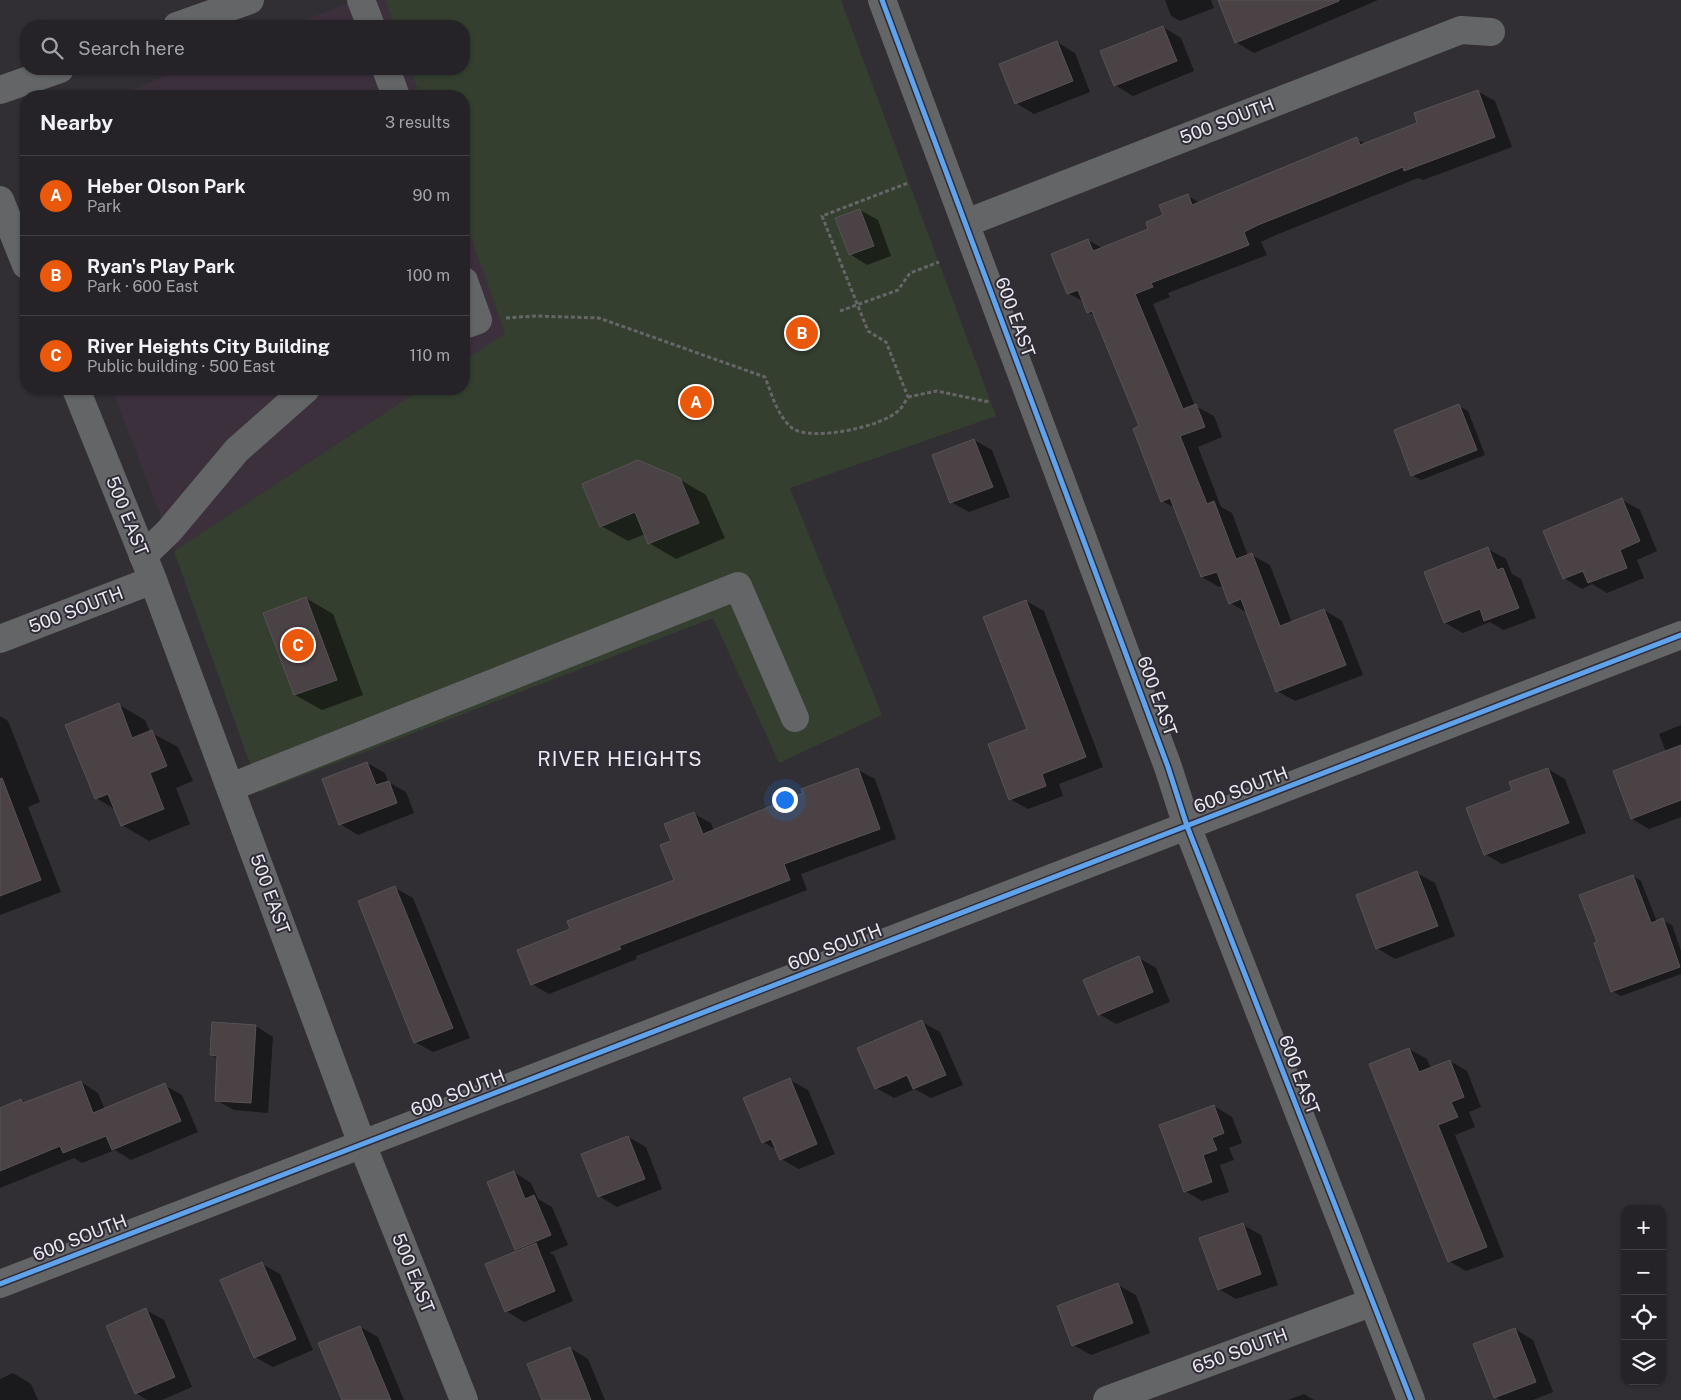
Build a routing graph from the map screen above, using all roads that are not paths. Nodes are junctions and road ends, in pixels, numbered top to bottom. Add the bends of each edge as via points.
1 (250, 0) edge
2 (361, 0) edge
3 (882, 0) edge
4 (195, 20) edge
5 (369, 20) edge
6 (1491, 32) dead end
7 (43, 75) edge
8 (388, 75) edge
9 (0, 90) edge
10 (394, 90) edge
11 (0, 200) edge
12 (966, 223) junction
13 (20, 250) edge
14 (78, 395) edge
15 (299, 395) edge
16 (148, 568) junction
17 (1681, 636) edge
18 (0, 639) edge
19 (795, 718) dead end
20 (231, 787) junction
21 (1187, 826) junction
22 (362, 1144) junction
23 (0, 1284) edge
24 (1373, 1302) junction
25 (464, 1400) edge
26 (1108, 1400) edge
27 (1411, 1400) edge

1 - 4 street
2 - 5 street
3 - 12 street, 600 EAST
6 - 12 street, 500 SOUTH via 1461,30
7 - 9 street
8 - 10 street
11 - 13 street
12 - 21 street, 600 EAST via 1165,757
14 - 16 street, 500 EAST
15 - 16 street via 237,450 169,531
16 - 18 street, 500 SOUTH
16 - 20 street, 500 EAST
17 - 21 street, 600 SOUTH
19 - 20 street via 738,586
20 - 22 street, 500 EAST
21 - 22 street, 600 SOUTH
21 - 24 street, 600 EAST
22 - 23 street, 600 SOUTH
22 - 25 street, 500 EAST
24 - 26 street, 650 SOUTH
24 - 27 street, 600 EAST

